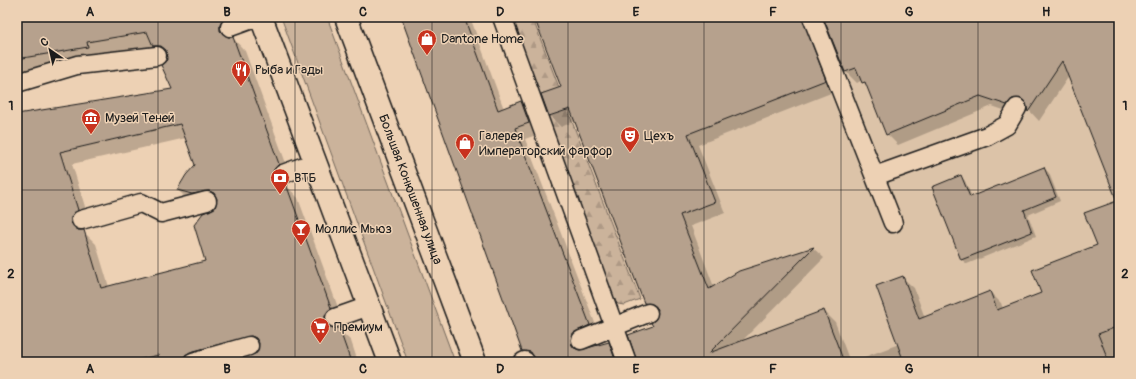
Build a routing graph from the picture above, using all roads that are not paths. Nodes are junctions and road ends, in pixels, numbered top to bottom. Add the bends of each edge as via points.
1 (258, 17) edge
2 (261, 17) edge
3 (346, 17) edge
4 (502, 17) edge
5 (812, 17) edge
6 (230, 28) dead end
7 (157, 56) dead end
8 (17, 83) edge
9 (1017, 108) dead end
10 (315, 162) junction
11 (283, 174) dead end
12 (875, 176) junction
13 (207, 201) dead end
14 (81, 220) dead end
15 (893, 223) dead end
16 (369, 306) junction
17 (648, 313) dead end
18 (335, 318) dead end
19 (614, 327) junction
20 (582, 340) dead end
21 (249, 346) dead end
22 (193, 362) edge
23 (390, 362) edge
24 (475, 362) edge
25 (627, 362) edge

1 - 6 lane
2 - 10 main road
3 - 24 main road, Большая Конюшенная улица
4 - 19 lane
5 - 12 lane
7 - 8 lane via 77,65
9 - 12 lane via 1007,125 987,136
10 - 11 lane
10 - 16 main road
12 - 15 lane
13 - 14 lane via 161,213 141,203
16 - 18 lane
16 - 23 main road
17 - 19 lane
19 - 20 lane
19 - 25 lane
21 - 22 lane

